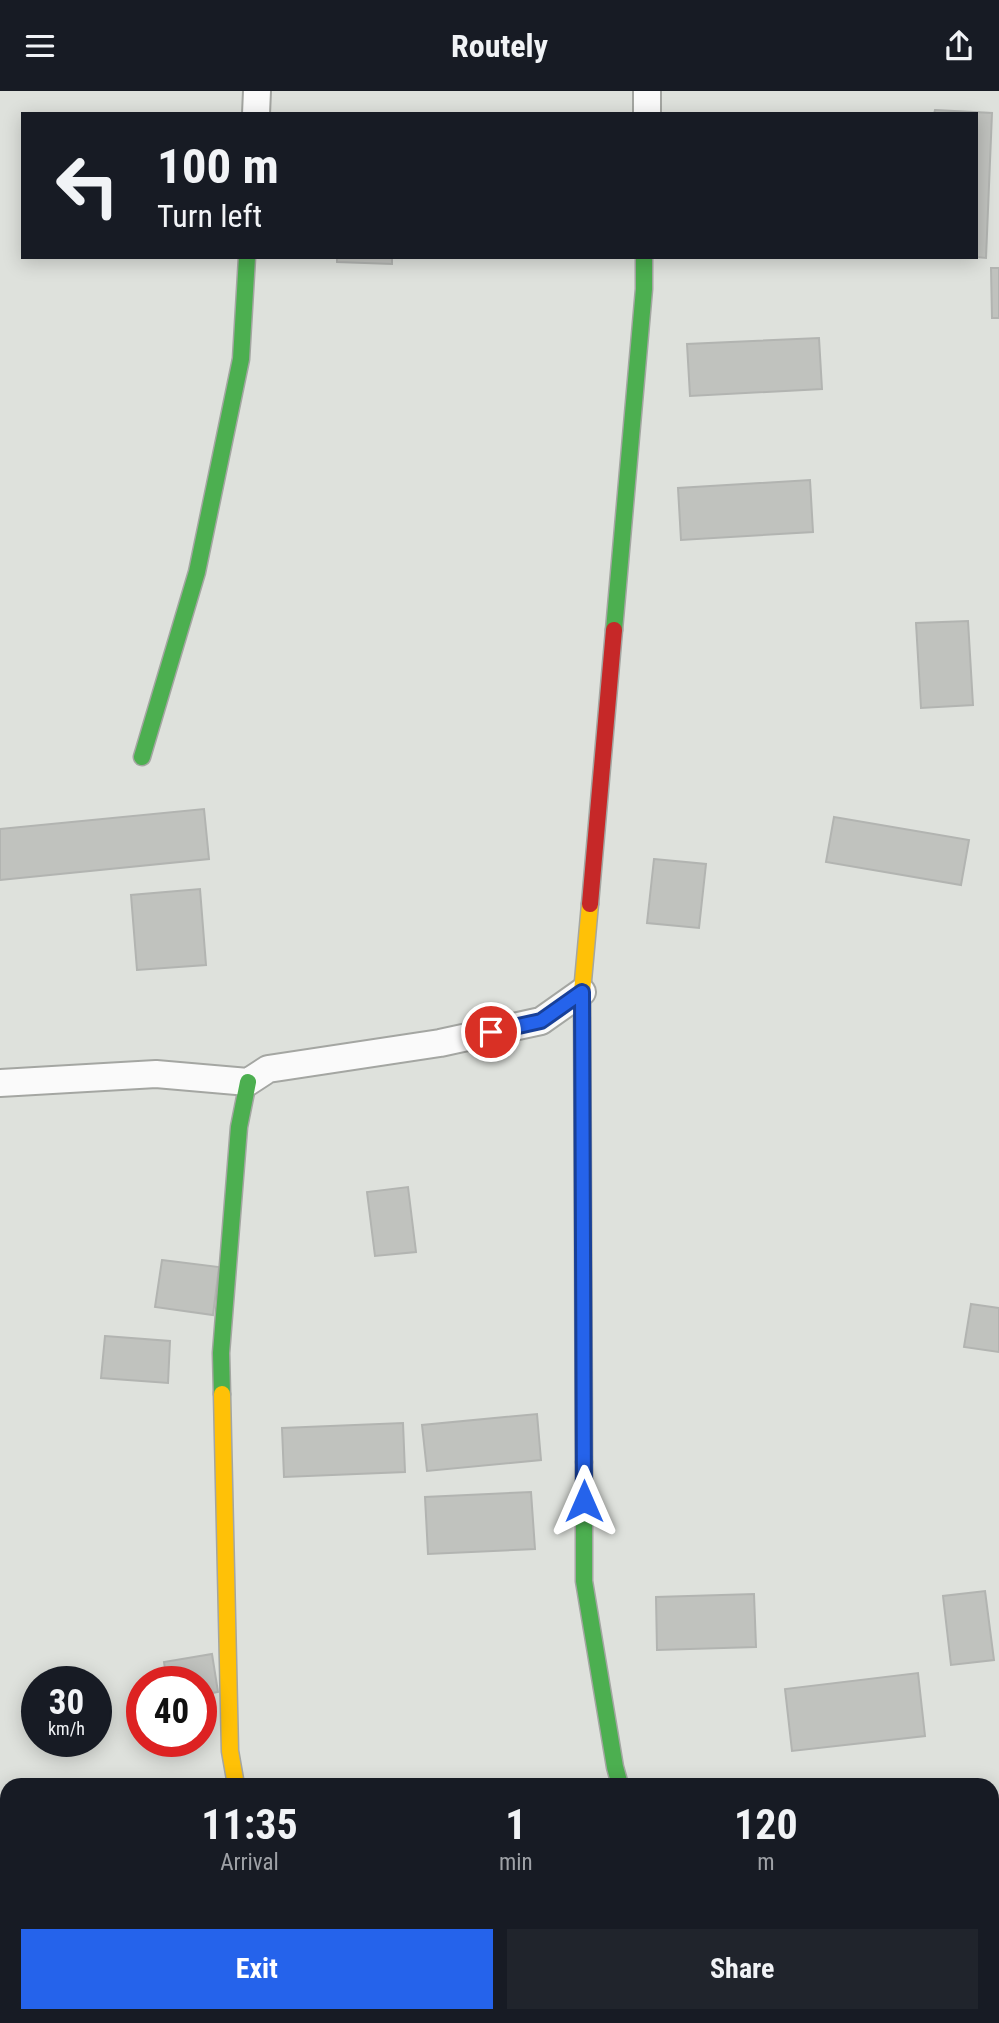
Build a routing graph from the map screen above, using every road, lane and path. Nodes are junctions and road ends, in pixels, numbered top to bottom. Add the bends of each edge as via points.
1 (257, 91) edge
2 (647, 91) edge
3 (256, 112) edge
4 (647, 112) edge
5 (247, 259) edge
6 (644, 259) edge
7 (142, 757) dead end
8 (582, 992) junction
9 (248, 1082) junction
10 (0, 1083) edge
11 (235, 1778) edge
12 (618, 1778) edge

1 - 3 street
2 - 4 street
5 - 7 street via 242,359 197,572
6 - 8 street
8 - 9 street via 541,1021 440,1043 268,1069
8 - 12 street via 584,1581
9 - 10 street via 156,1073
9 - 11 street via 239,1127 221,1353 230,1751

